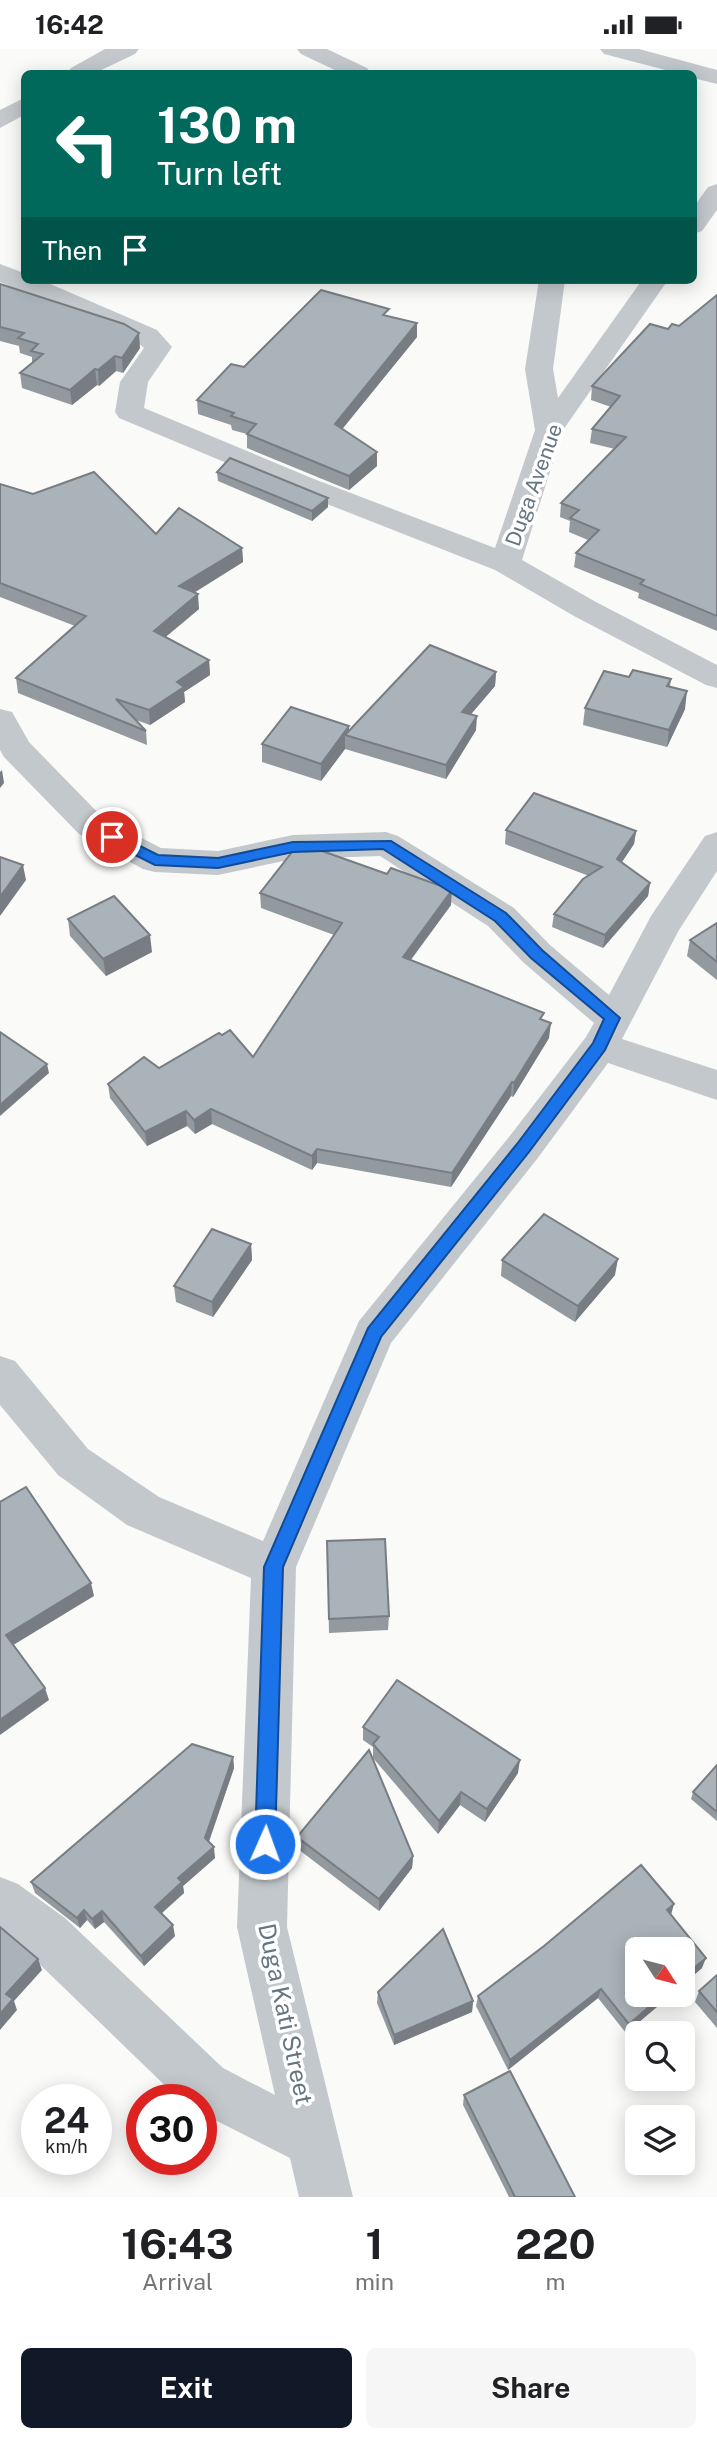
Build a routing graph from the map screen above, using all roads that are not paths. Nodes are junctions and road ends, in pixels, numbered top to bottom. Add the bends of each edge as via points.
1 (127, 49) edge
2 (309, 49) edge
3 (612, 49) edge
4 (84, 70) edge
5 (353, 70) edge
6 (691, 70) edge
7 (697, 72) edge
8 (717, 77) edge
9 (21, 106) edge
10 (0, 121) edge
11 (717, 192) edge
12 (697, 220) edge
13 (0, 272) edge
14 (21, 281) edge
15 (28, 284) edge
16 (551, 284) edge
17 (652, 284) edge
18 (549, 430) junction
19 (506, 563) junction
20 (717, 678) edge
21 (0, 720) edge
22 (717, 844) edge
23 (606, 1032) junction
24 (717, 1085) edge
25 (0, 1374) edge
26 (274, 1567) junction
27 (0, 1902) edge
28 (313, 2141) junction
29 (326, 2197) edge

1 - 4 street
2 - 5 street
3 - 6 street
7 - 8 street
9 - 10 street
11 - 12 street
13 - 14 street
15 - 19 street via 147,336 158,347 134,382 129,412
16 - 18 street via 539,369
17 - 18 street, Duga Avenue
18 - 19 street, Duga Avenue
19 - 20 street, Duga Avenue
21 - 23 street via 16,749 91,826 155,860 218,863 293,847 386,844 501,917
22 - 23 street via 664,925
23 - 24 street
23 - 26 street, Duga Kati Street via 523,1148 374,1333
25 - 26 street via 73,1462 143,1511
26 - 28 street, Duga Kati Street via 262,1927
27 - 28 street via 47,1936 204,2087
28 - 29 street, Duga Kati Street

